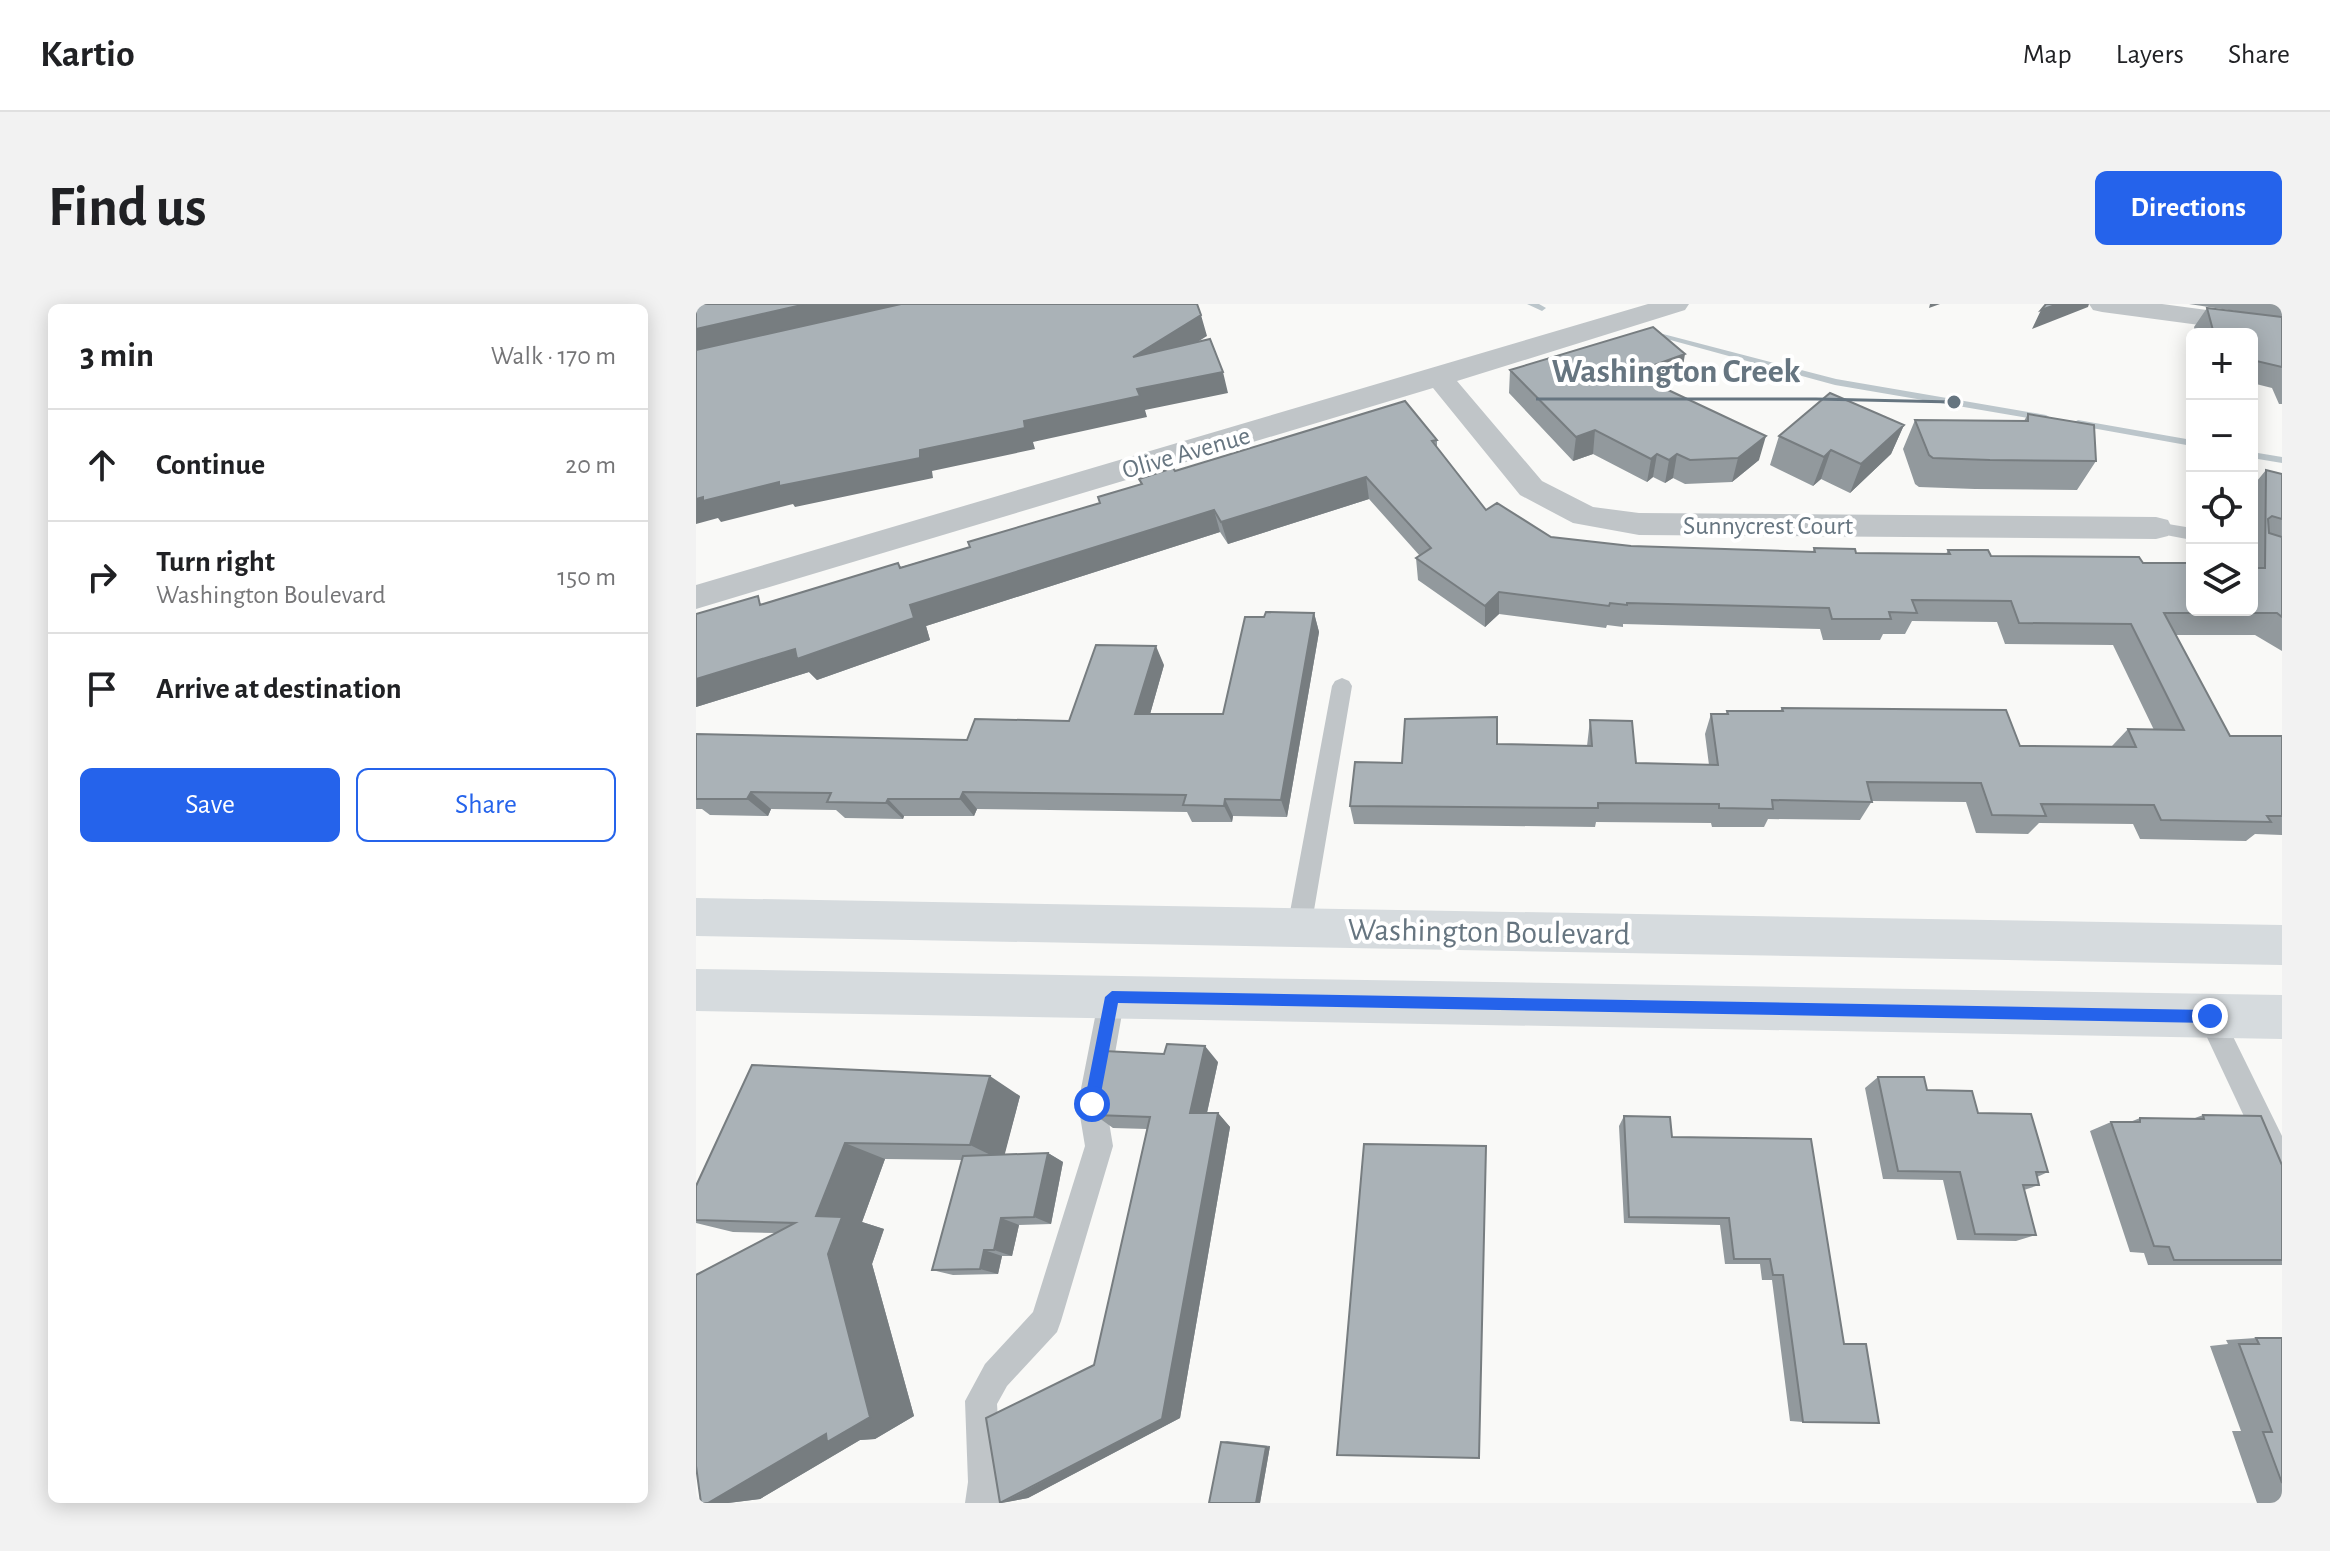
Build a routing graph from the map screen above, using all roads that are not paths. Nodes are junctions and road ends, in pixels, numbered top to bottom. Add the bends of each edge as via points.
1 (1676, 304) edge
2 (2102, 304) edge
3 (2282, 328) edge
4 (1439, 377) junction
5 (2156, 528) joint
6 (2186, 533) edge
7 (696, 597) edge
8 (1342, 686) dead end
9 (696, 917) edge
10 (1299, 928) junction
11 (2282, 945) edge
12 (696, 990) edge
13 (1112, 997) junction
14 (2210, 1016) junction
15 (2282, 1017) edge
16 (2282, 1166) edge
17 (982, 1503) edge

1 - 4 street, Olive Avenue
2 - 3 street
4 - 5 street, Sunnycrest Court via 1531,488 1585,516 1639,524
4 - 7 street, Olive Avenue
5 - 6 lane
8 - 10 lane
9 - 10 main road, Washington Boulevard
10 - 11 main road, Washington Boulevard
12 - 13 main road
13 - 14 main road
13 - 17 lane via 1092,1104 1099,1146 1046,1321 996,1375 981,1401
14 - 15 main road
14 - 16 lane

